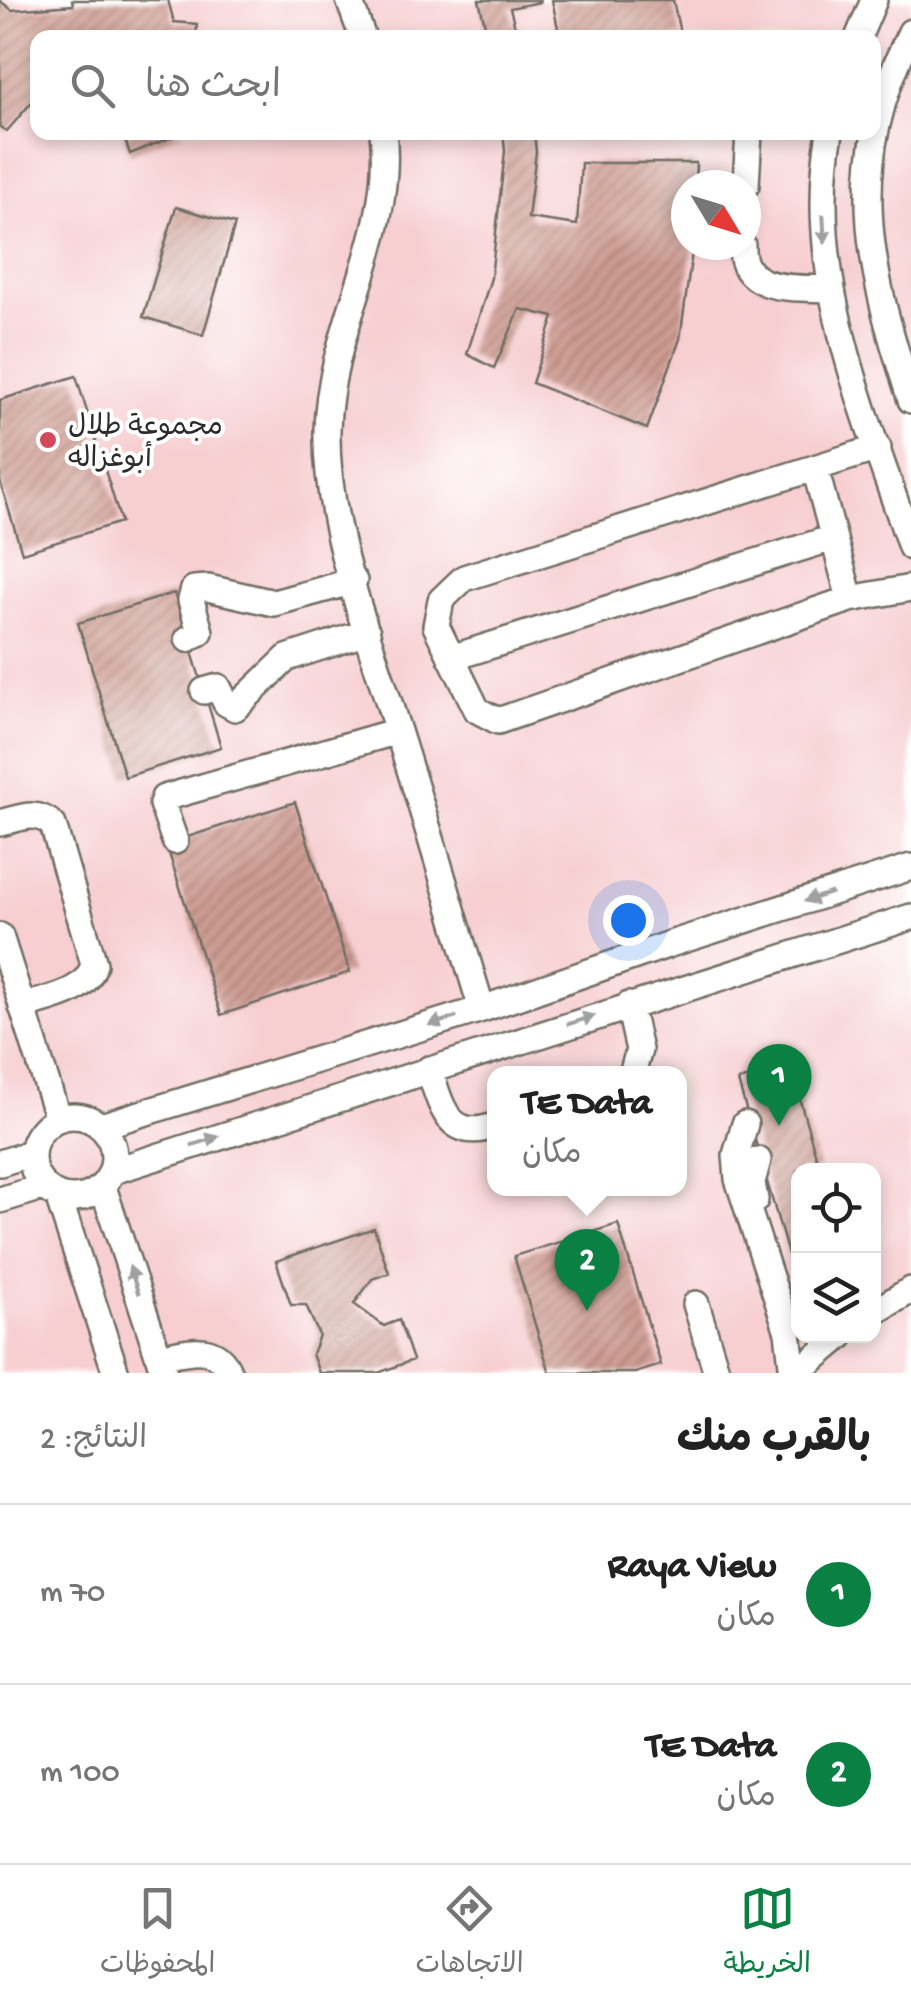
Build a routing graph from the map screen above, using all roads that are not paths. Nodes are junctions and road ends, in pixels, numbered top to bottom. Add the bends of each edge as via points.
1 (349, 0) edge
2 (874, 0) edge
3 (361, 30) edge
4 (861, 30) edge
5 (911, 32) edge
6 (881, 106) edge
7 (384, 140) edge
8 (748, 140) edge
9 (829, 140) edge
10 (873, 140) edge
11 (747, 170) edge
12 (744, 260) edge
13 (830, 289) junction
14 (911, 400) edge
15 (878, 448) junction
16 (815, 468) junction
17 (833, 538) junction
18 (911, 547) edge
19 (354, 581) junction
20 (911, 588) edge
21 (850, 599) junction
22 (367, 632) junction
23 (188, 640) dead end
24 (451, 658) junction
25 (204, 691) dead end
26 (398, 731) junction
27 (0, 824) edge
28 (175, 842) dead end
29 (911, 867) edge
30 (911, 917) edge
31 (0, 936) edge
32 (629, 1005) junction
33 (22, 1006) junction
34 (482, 1010) junction
35 (637, 1066) edge
36 (429, 1069) junction
37 (58, 1119) junction
38 (744, 1124) dead end
39 (100, 1126) junction
40 (487, 1129) edge
41 (32, 1153) junction
42 (758, 1160) dead end
43 (0, 1163) edge
44 (108, 1179) junction
45 (50, 1192) junction
46 (0, 1200) edge
47 (911, 1290) edge
48 (696, 1304) dead end
49 (881, 1308) edge
50 (791, 1316) edge
51 (821, 1343) edge
52 (162, 1365) edge
53 (116, 1373) edge
54 (229, 1373) edge
55 (716, 1373) edge
56 (795, 1373) edge

1 - 3 street
2 - 4 street
5 - 6 street
7 - 19 street via 379,222 344,328 327,428 329,494
8 - 11 street
9 -> 13 street via 823,224
10 - 14 street via 871,253
12 - 13 street via 756,280
13 - 15 street
15 - 16 street
15 - 18 street
16 - 17 street
16 - 24 street via 464,578 441,600 436,626
17 - 21 street
17 - 24 street
19 - 22 street
19 - 23 street via 274,603 194,589 200,632
20 - 21 street
21 - 24 street via 498,721 478,710
22 - 25 street via 287,658 235,708 218,687
22 - 26 street
26 - 28 street via 164,798
26 - 34 street
27 - 33 street via 30,815 53,825 94,964 77,988
29 -> 34 street
30 - 32 street
31 - 33 street
32 - 35 street
36 -> 32 street
33 - 37 street
34 -> 39 street
36 - 40 street via 454,1124
44 -> 36 street
37 - 39 street via 80,1116
37 - 41 street via 40,1132
38 - 56 street via 738,1179
39 - 44 street via 114,1147
41 - 43 street
41 - 45 street via 32,1165
42 - 50 street via 753,1194
44 - 45 street via 82,1198
52 -> 44 street
45 - 46 street
45 - 53 street
47 - 49 street
48 - 55 street
51 - 56 street
52 - 54 street via 200,1349 220,1357

